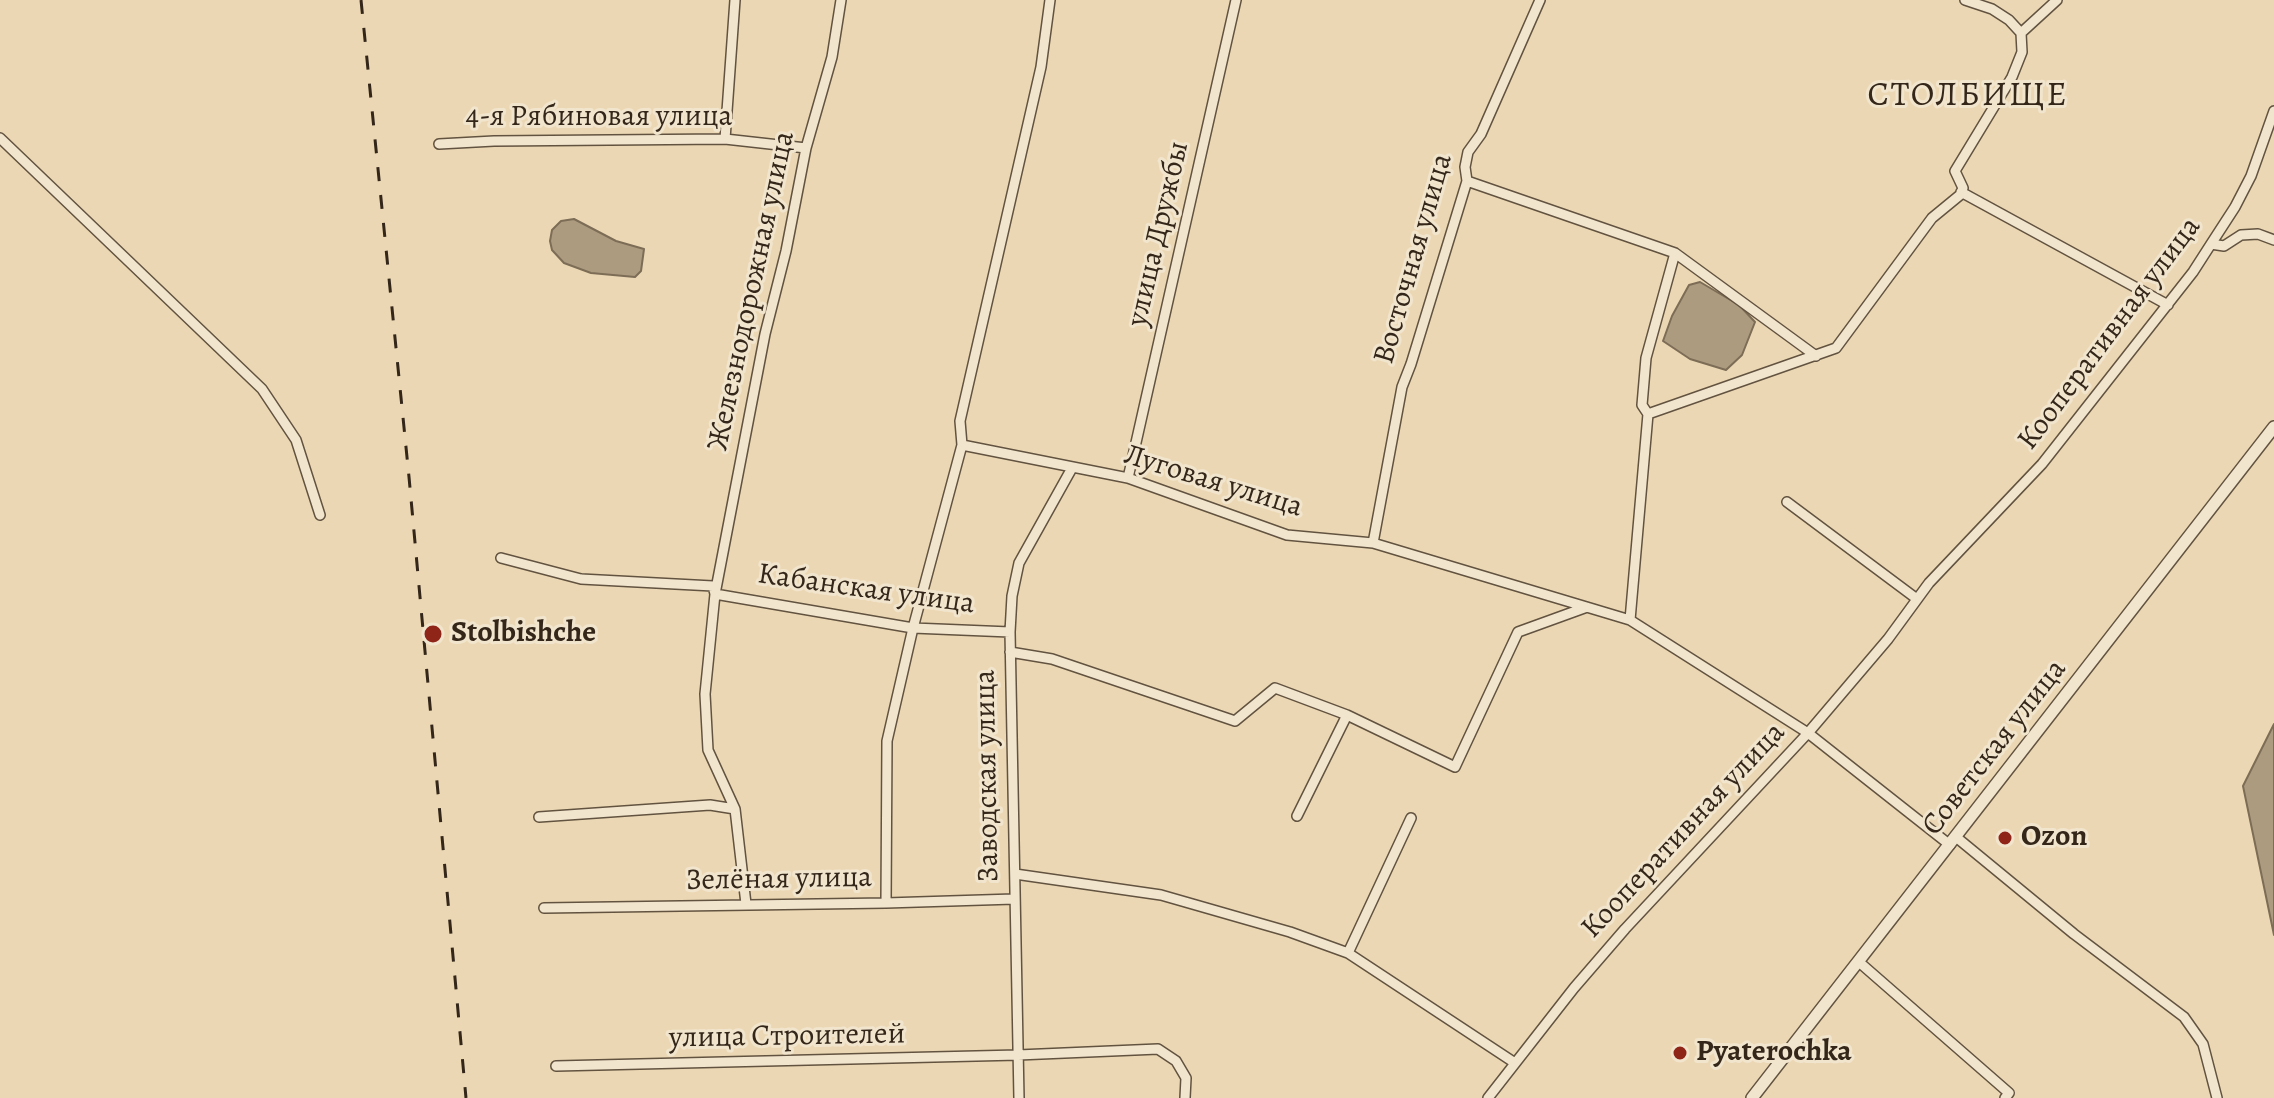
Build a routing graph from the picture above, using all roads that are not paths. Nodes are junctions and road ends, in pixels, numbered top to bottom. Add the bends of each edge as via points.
1 (735, 0) edge
2 (841, 0) edge
3 (1050, 0) edge
4 (1236, 0) edge
5 (1540, 0) edge
6 (1965, 0) edge
7 (2057, 0) edge
8 (2021, 33) junction
9 (2274, 111) edge
10 (0, 138) edge
11 (725, 139) junction
12 (439, 144) dead end
13 (806, 148) junction
14 (1467, 181) junction
15 (1961, 192) junction
16 (2274, 240) edge
17 (2211, 244) junction
18 (1675, 253) junction
19 (2168, 305) junction
20 (1816, 356) junction
21 (1648, 414) junction
22 (2274, 427) edge
23 (962, 445) junction
24 (1072, 468) junction
25 (1128, 478) junction
26 (1787, 502) dead end
27 (320, 515) dead end
28 (1373, 543) junction
29 (501, 558) dead end
30 (715, 594) junction
31 (1917, 599) junction
32 (1587, 607) junction
33 (1630, 620) junction
34 (913, 628) junction
35 (1010, 632) junction
36 (1010, 652) junction
37 (1347, 715) junction
38 (1808, 733) junction
39 (735, 809) junction
40 (1297, 816) dead end
41 (539, 817) dead end
42 (1411, 818) dead end
43 (1953, 841) junction
44 (1015, 874) junction
45 (1014, 899) junction
46 (886, 903) junction
47 (746, 904) junction
48 (544, 908) dead end
49 (1348, 953) junction
50 (1859, 962) junction
51 (1018, 1055) junction
52 (1515, 1063) junction
53 (556, 1066) dead end
54 (1019, 1098) edge
55 (1185, 1098) edge
56 (1488, 1098) edge
57 (1752, 1098) edge
58 (2005, 1098) edge
59 (2217, 1098) edge

1 - 11 street
2 - 13 street, Железнодорожная улица via 832,57
3 - 23 street via 1041,67 960,421
4 - 25 street, улица Дружбы
5 - 14 street, Восточная улица via 1481,134 1468,152
6 - 8 street via 1992,9
7 - 8 street
8 - 15 street via 2015,71 1955,171
9 - 17 street, Кооперативная улица via 2251,176
10 - 27 street via 262,389 296,440
11 - 12 street, 4-я Рябиновая улица
11 - 13 street, 4-я Рябиновая улица
13 - 30 street, Железнодорожная улица
14 - 18 street
14 - 28 street, Восточная улица via 1402,387
15 - 19 street
15 - 20 street via 1932,218 1836,348
16 - 17 street via 2241,235 2224,246
17 - 19 street, Кооперативная улица
18 - 20 street
18 - 21 street via 1646,358 1642,405
19 - 31 street, Кооперативная улица via 2042,464
20 - 21 street
21 - 33 street
22 - 43 street, Советская улица
23 - 24 street, Луговая улица
23 - 34 street
24 - 25 street, Луговая улица
24 - 35 street, Заводская улица via 1019,563
25 - 28 street, Луговая улица via 1287,535
26 - 31 street
28 - 32 street, Луговая улица
29 - 30 street, Кабанская улица via 581,579 713,586
30 - 34 street, Кабанская улица
30 - 39 street, Кабанская улица via 705,694 708,750
31 - 38 street, Кооперативная улица
32 - 33 street, Луговая улица
32 - 37 street via 1518,632 1455,767
33 - 38 street, Луговая улица
34 - 35 street, Кабанская улица
34 - 46 street via 887,741
35 - 36 street, Заводская улица
36 - 37 street via 1052,659 1235,721 1275,688
36 - 44 street, Заводская улица
37 - 40 street
38 - 43 street, Луговая улица
38 - 52 street, Кооперативная улица via 1625,929
39 - 41 street via 710,805
39 - 47 street, Кабанская улица
42 - 49 street
43 - 50 street, Советская улица
43 - 59 street, Луговая улица via 2184,1017 2203,1044
44 - 45 street, Заводская улица
44 - 49 street via 1161,895
45 - 46 street, Зелёная улица
45 - 51 street, Заводская улица
46 - 47 street, Зелёная улица
47 - 48 street, Зелёная улица
49 - 52 street
50 - 57 street, Советская улица
50 - 58 street via 2009,1093
51 - 53 street, улица Строителей
51 - 54 street, Заводская улица
51 - 55 street, улица Строителей via 1158,1049 1176,1061 1186,1078
52 - 56 street, Кооперативная улица

